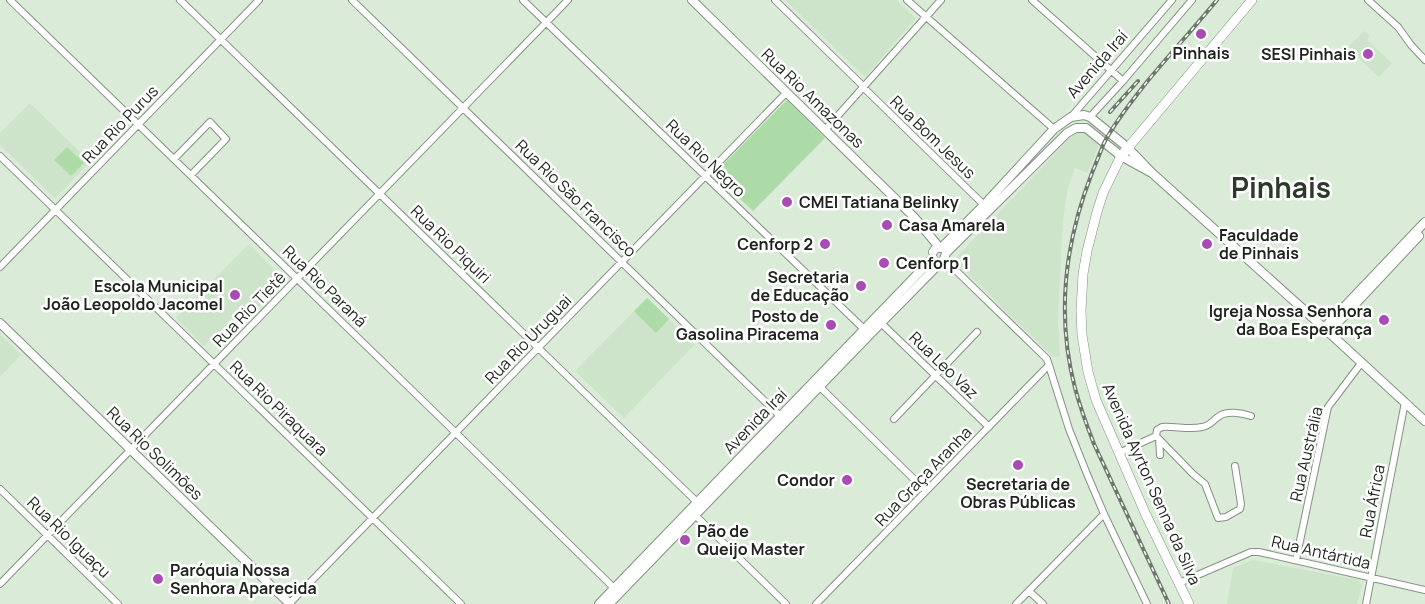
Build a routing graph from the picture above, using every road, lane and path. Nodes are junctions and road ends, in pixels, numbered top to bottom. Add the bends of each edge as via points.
1 (10, 0) edge
2 (180, 0) edge
3 (259, 0) edge
4 (352, 0) edge
5 (523, 0) edge
6 (568, 0) edge
7 (776, 0) edge
8 (907, 0) edge
9 (941, 0) edge
10 (1032, 0) edge
11 (1172, 0) edge
12 (1192, 0) edge
13 (1252, 0) edge
14 (1368, 0) edge
15 (696, 2) edge
16 (926, 17) junction
17 (546, 22) junction
18 (220, 39) junction
19 (1425, 60) edge
20 (1111, 71) junction
21 (1123, 81) junction
22 (864, 87) junction
23 (787, 92) junction
24 (463, 107) junction
25 (1071, 117) junction
26 (1090, 117) junction
27 (138, 124) junction
28 (1054, 129) junction
29 (825, 130) junction
30 (1127, 147) junction
31 (0, 156) edge
32 (1121, 156) junction
33 (174, 159) junction
34 (1152, 173) junction
35 (191, 175) junction
36 (705, 176) junction
37 (379, 194) junction
38 (984, 205) junction
39 (55, 210) junction
40 (914, 217) junction
41 (1425, 222) edge
42 (1425, 230) edge
43 (953, 236) junction
44 (940, 254) junction
45 (622, 261) junction
46 (0, 267) edge
47 (297, 278) junction
48 (881, 322) junction
49 (0, 323) edge
50 (1327, 330) junction
51 (867, 332) junction
52 (978, 332) dead end
53 (538, 348) junction
54 (1362, 363) junction
55 (215, 364) junction
56 (1048, 366) junction
57 (936, 376) junction
58 (819, 386) junction
59 (1405, 402) junction
60 (780, 416) junction
61 (1251, 416) dead end
62 (894, 419) dead end
63 (1425, 421) edge
64 (988, 428) junction
65 (773, 429) junction
66 (456, 433) junction
67 (1158, 438) junction
68 (131, 450) junction
69 (1119, 453) junction
70 (1160, 455) dead end
71 (1235, 466) dead end
72 (0, 489) edge
73 (927, 491) junction
74 (700, 505) junction
75 (1104, 513) junction
76 (695, 515) junction
77 (372, 518) junction
78 (47, 535) junction
79 (1296, 561) junction
80 (628, 578) junction
81 (1371, 578) junction
82 (1179, 583) junction
83 (0, 584) edge
84 (1425, 590) edge
85 (617, 591) junction
86 (1029, 591) junction
87 (118, 604) edge
88 (290, 604) edge
89 (461, 604) edge
90 (599, 604) edge
91 (609, 604) edge
92 (786, 604) edge
93 (816, 604) edge
94 (1016, 604) edge
95 (1043, 604) edge
96 (1147, 604) edge
97 (1189, 604) edge
98 (1366, 604) edge

1 - 27 street, Rua Rio Paraná
2 - 18 street, Rua Rio Piquiri
3 - 18 street, Rua Rio Purus
4 - 24 street, Rua Rio São Francisco
5 - 17 street, Rua Rio Negro
6 - 17 street, Rua Rio Tietê
7 - 22 street, Rua Bom Jesus
8 - 16 street
9 - 16 street
10 - 20 street
11 - 20 street, Avenida Iraí
12 - 21 street, Avenida Iraí
13 - 30 main road, Avenida Ayrton Senna da Silva
14 - 19 street via 1398,27
15 - 23 main road, Rua Rio Amazonas
16 - 22 street
16 - 28 street
17 - 24 street, Rua Rio Tietê
17 - 36 street, Rua Rio Negro
18 - 27 street, Rua Rio Purus
18 - 37 street, Rua Rio Piquiri
20 - 21 street
20 - 25 street, Avenida Iraí
21 - 26 street, Avenida Iraí
22 - 29 street
22 - 38 street, Rua Bom Jesus
23 - 29 main road, Rua Rio Amazonas
23 - 36 street, Rua Rio Uruguai
24 - 37 street, Rua Rio Tietê
24 - 45 street, Rua Rio São Francisco
25 - 26 main road
25 - 28 main road, Avenida Iraí
26 - 30 main road
27 - 33 street, Rua Rio Paraná
27 - 39 street, Rua Rio Purus
28 - 38 main road, Avenida Iraí
29 - 40 main road, Rua Rio Amazonas
30 - 32 main road, Avenida Ayrton Senna da Silva
30 - 34 main road
31 - 39 street, Rua Rio Piraquara
32 - 34 main road
32 - 44 main road, Avenida Iraí via 1086,128 1066,133
32 - 69 main road, Avenida Ayrton Senna da Silva via 1093,226 1083,274 1081,311 1088,372
33 - 35 street, Rua Rio Paraná
33 - 35 street via 210,122 226,139
34 - 50 main road
35 - 47 street, Rua Rio Paraná
36 - 45 street, Rua Rio Uruguai
36 - 51 street, Rua Rio Negro
37 - 47 street, Rua Rio Tietê
37 - 53 street, Rua Rio Piquiri
38 - 43 main road, Avenida Iraí
39 - 46 street, Rua Rio Purus
39 - 55 street, Rua Rio Piraquara
40 - 43 main road via 936,236
40 - 44 main road, Rua Rio Amazonas
41 - 50 main road
42 - 50 main road
43 - 44 main road, Avenida Iraí
44 - 48 main road, Avenida Iraí
44 - 51 main road, Avenida Iraí
44 - 56 street via 1047,359
45 - 53 street, Rua Rio Uruguai
45 - 60 street, Rua Rio São Francisco
47 - 55 street, Rua Rio Tietê
47 - 66 street, Rua Rio Paraná
48 - 51 main road, Avenida Iraí
48 - 57 street, Rua Leo Vaz
49 - 68 main road, Rua Rio Solimões
50 - 54 main road
51 - 58 main road, Avenida Iraí
51 - 60 main road, Avenida Iraí
52 - 57 street
53 - 66 street, Rua Rio Uruguai
53 - 74 street, Rua Rio Piquiri
54 - 59 main road
54 - 79 street, Rua Austrália via 1328,407
55 - 68 street, Rua Rio Tietê
55 - 77 street, Rua Rio Piraquara
56 - 64 street, Rua Graça Aranha
56 - 75 street
57 - 62 street
57 - 64 street, Rua Leo Vaz
58 - 65 main road, Avenida Iraí
58 - 73 street
59 - 63 main road
59 - 81 street, Rua África
60 - 65 main road, Avenida Iraí
61 - 67 street via 1230,413 1218,416 1202,428 1162,427 1157,430
64 - 73 street, Rua Graça Aranha
65 - 74 main road, Avenida Iraí
66 - 77 street, Rua Rio Uruguai
66 - 85 street, Rua Rio Paraná
67 - 69 street
67 - 70 street
67 - 71 street via 1191,475 1205,484 1218,518 1226,517 1241,504
68 - 78 street, Rua Rio Tietê
68 - 88 main road, Rua Rio Solimões
69 - 82 main road, Avenida Ayrton Senna da Silva
72 - 78 street, Rua Rio Iguaçu
73 - 93 street, Rua Graça Aranha
74 - 76 main road, Avenida Iraí
74 - 80 main road, Avenida Iraí
75 - 86 street
75 - 96 street
76 - 80 main road, Avenida Iraí
76 - 92 street
77 - 88 street, Rua Rio Uruguai
77 - 89 street, Rua Rio Piraquara
78 - 83 street, Rua Rio Tietê
78 - 87 street, Rua Rio Iguaçu
79 - 81 street, Rua Antártida
79 - 82 street, Rua Antártida via 1251,552
80 - 85 main road, Avenida Iraí
81 - 84 street, Rua Antártida
81 - 98 street, Rua África
82 - 97 main road, Avenida Ayrton Senna da Silva
85 - 90 main road, Avenida Iraí
85 - 91 main road, Avenida Iraí
86 - 94 street
86 - 95 street

